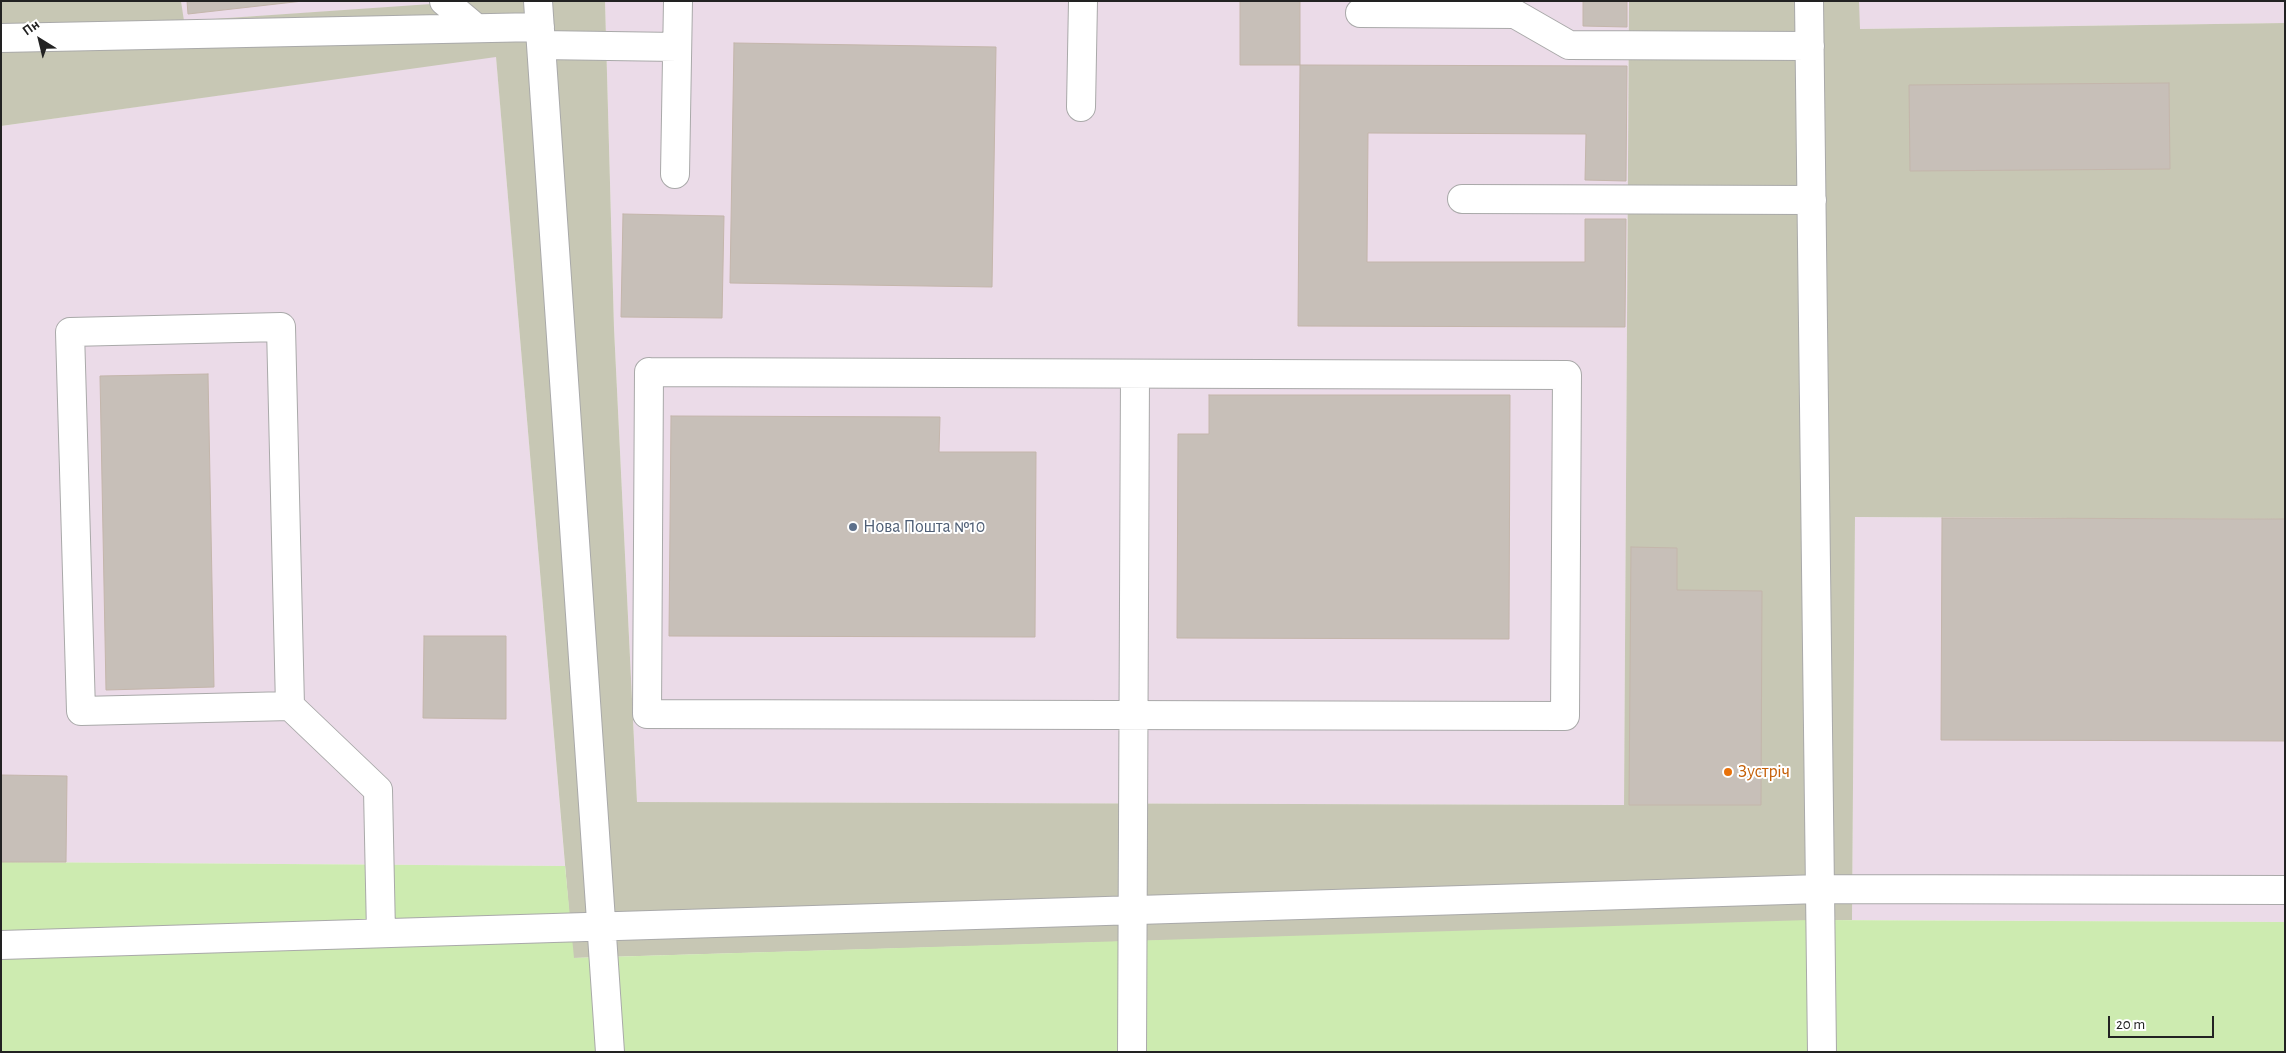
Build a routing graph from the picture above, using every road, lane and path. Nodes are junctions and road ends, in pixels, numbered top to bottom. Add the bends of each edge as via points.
1 (444, 1) edge
2 (678, 1) edge
3 (1083, 1) edge
4 (1810, 1) edge
5 (1360, 13) dead end
6 (540, 25) edge
7 (476, 28) junction
8 (1, 38) edge
9 (1810, 46) junction
10 (677, 47) junction
11 (1081, 106) dead end
12 (675, 174) dead end
13 (1462, 199) dead end
14 (1812, 200) junction
15 (1136, 374) junction
16 (290, 706) junction
17 (1134, 715) junction
18 (1820, 889) junction
19 (2285, 890) edge
20 (1133, 910) junction
21 (602, 926) junction
22 (381, 933) junction
23 (1, 945) edge
24 (610, 1052) edge
25 (1132, 1052) edge
26 (1822, 1052) edge

1 - 7 street
2 - 10 street
3 - 11 street
4 - 9 street
5 - 9 street via 1515,14 1569,45
6 - 7 street
6 - 10 street
6 - 21 street
7 - 8 street
9 - 14 street
10 - 12 street
13 - 14 street
14 - 18 street
15 - 17 street
15 - 17 street via 1567,374 1567,384 1565,716
15 - 17 street via 649,372 647,675 647,714
16 - 16 street via 282,327 70,332 81,710
16 - 22 street via 378,790
17 - 20 street
18 - 19 street
18 - 20 street
18 - 26 street
20 - 21 street
20 - 25 street
21 - 22 street
21 - 24 street
22 - 23 street

